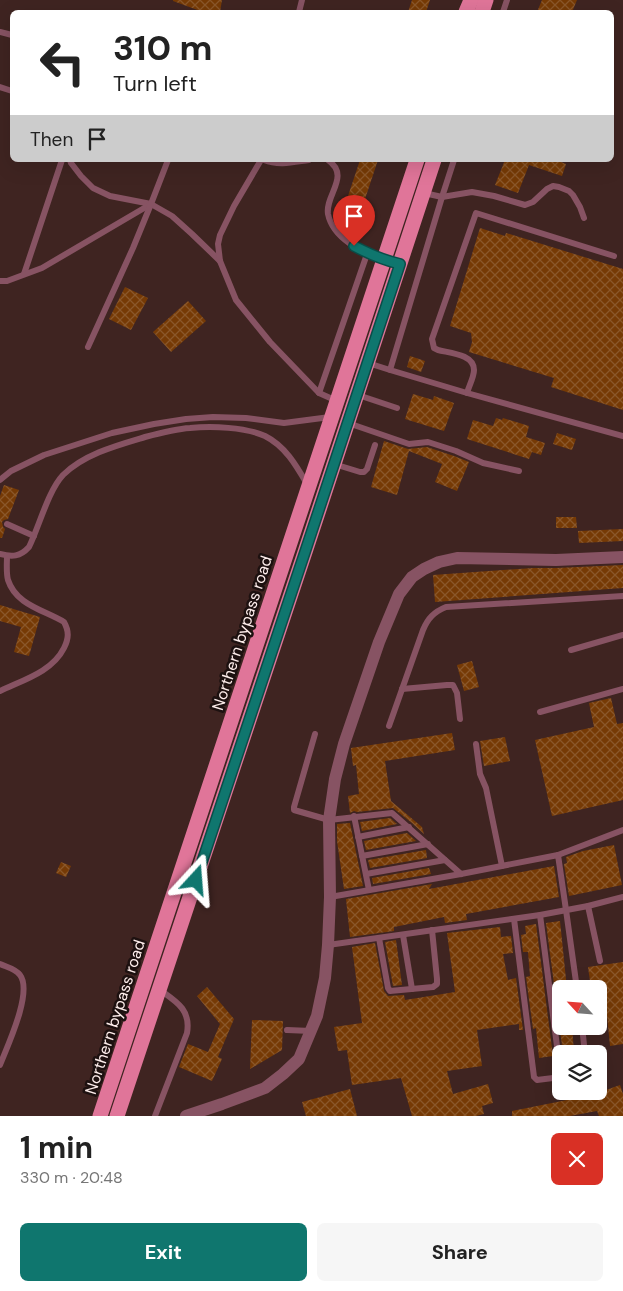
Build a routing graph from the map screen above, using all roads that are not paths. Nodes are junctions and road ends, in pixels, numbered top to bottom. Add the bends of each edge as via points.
1 (61, 162) edge
2 (71, 162) edge
3 (167, 162) edge
4 (262, 162) edge
5 (270, 162) edge
6 (294, 162) edge
7 (331, 162) edge
8 (416, 162) edge
9 (433, 162) edge
10 (453, 162) edge
11 (423, 193) junction
12 (442, 198) junction
13 (152, 204) junction
14 (584, 218) dead end
15 (367, 254) junction
16 (614, 256) dead end
17 (384, 260) junction
18 (220, 261) junction
19 (400, 264) junction
20 (24, 274) junction
21 (0, 281) edge
22 (88, 346) dead end
23 (367, 363) junction
24 (390, 370) junction
25 (319, 393) junction
26 (467, 393) junction
27 (357, 395) junction
28 (337, 401) junction
29 (397, 408) dead end
30 (331, 416) junction
31 (347, 423) junction
32 (623, 436) edge
33 (375, 444) dead end
34 (334, 464) junction
35 (519, 471) dead end
36 (0, 480) edge
37 (309, 487) junction
38 (7, 524) dead end
39 (34, 536) junction
40 (4, 555) edge
41 (623, 557) edge
42 (623, 596) edge
43 (271, 601) junction
44 (287, 606) junction
45 (623, 635) edge
46 (571, 650) dead end
47 (623, 689) edge
48 (402, 690) junction
49 (0, 691) edge
50 (540, 712) dead end
51 (460, 719) dead end
52 (389, 726) dead end
53 (315, 734) dead end
54 (476, 744) dead end
55 (354, 816) junction
56 (329, 820) junction
57 (409, 827) junction
58 (623, 830) edge
59 (358, 836) junction
60 (428, 844) junction
61 (362, 856) junction
62 (558, 856) junction
63 (445, 860) junction
64 (502, 866) junction
65 (366, 874) junction
66 (461, 874) junction
67 (369, 890) junction
68 (330, 897) junction
69 (623, 897) edge
70 (588, 906) junction
71 (566, 910) junction
72 (540, 915) junction
73 (514, 919) junction
74 (432, 930) junction
75 (402, 935) junction
76 (379, 938) junction
77 (328, 945) junction
78 (600, 961) dead end
79 (0, 964) edge
80 (576, 980) edge
81 (412, 989) junction
82 (159, 990) junction
83 (286, 1030) dead end
84 (311, 1031) junction
85 (557, 1045) edge
86 (0, 1065) edge
87 (552, 1078) edge
88 (100, 1116) edge
89 (117, 1116) edge
90 (155, 1116) edge
91 (186, 1116) edge

1 - 20 lane
2 - 13 lane via 93,188 110,196
3 - 13 lane
4 - 18 lane via 220,234
5 - 6 lane
7 - 15 lane via 338,172 329,203 330,221 339,234
8 - 17 main road, Northern bypass road
9 - 11 main road, Northern bypass road
10 - 12 lane
11 - 12 lane
11 - 19 main road, Northern bypass road
12 - 14 lane via 472,192 525,205 547,189 559,186 573,195
12 - 24 lane
13 - 18 lane via 172,216
13 - 20 lane via 42,268
13 - 22 lane
15 - 17 lane
15 - 25 lane
16 - 26 lane via 476,213 432,339 434,348 472,362 474,370
17 - 19 main road
17 - 28 main road, Northern bypass road
18 - 25 lane via 236,300 270,342
19 - 23 main road, Northern bypass road
20 - 21 lane
23 - 24 lane
23 - 27 main road, Northern bypass road
24 - 26 lane
25 - 28 lane
26 - 32 lane
27 - 29 lane
27 - 31 main road, Northern bypass road
28 - 30 main road, Northern bypass road
30 - 36 lane via 284,422 213,417 154,424 112,433 44,455
30 - 37 main road, Northern bypass road
31 - 34 main road, Northern bypass road
31 - 35 lane via 409,444 428,442 483,463
33 - 34 lane via 364,472
34 - 44 main road, Northern bypass road
37 - 39 lane via 280,446 254,432 188,428 164,432 97,453 70,469 55,486
37 - 43 main road, Northern bypass road
38 - 39 lane
39 - 40 lane via 21,555
40 - 49 lane via 13,590 21,599 64,622 68,635 58,659 44,671
41 - 56 street via 556,560 456,558 424,568 412,577 399,594 379,642 344,744
42 - 48 lane via 446,607 427,621
43 - 44 main road
43 - 88 main road, Northern bypass road
44 - 82 main road, Northern bypass road
45 - 46 lane
47 - 50 lane
48 - 51 lane via 453,685
48 - 52 lane
53 - 56 lane via 293,808
54 - 64 lane
55 - 56 lane
55 - 57 lane via 392,812
55 - 59 lane
56 - 68 street
57 - 59 lane
57 - 60 lane
58 - 62 lane
59 - 61 lane
60 - 61 lane
60 - 63 lane
61 - 65 lane
62 - 64 lane
62 - 71 lane
63 - 65 lane
63 - 66 lane
64 - 66 lane
65 - 67 lane
66 - 67 lane
67 - 68 lane
68 - 77 street
69 - 70 lane
70 - 71 lane
70 - 78 lane
71 - 72 lane
71 - 80 lane
72 - 73 lane
72 - 85 lane
73 - 74 lane
73 - 87 lane via 534,1077 537,1080
74 - 75 lane
74 - 81 lane via 438,980 433,987
75 - 76 lane
75 - 81 lane
76 - 77 lane
76 - 81 lane via 388,988 390,991
77 - 84 street via 325,978
79 - 86 lane via 19,974 24,994 18,1020
82 - 89 main road, Northern bypass road
82 - 90 lane via 176,1002 189,1022
83 - 84 lane
84 - 91 street via 299,1059 265,1088

